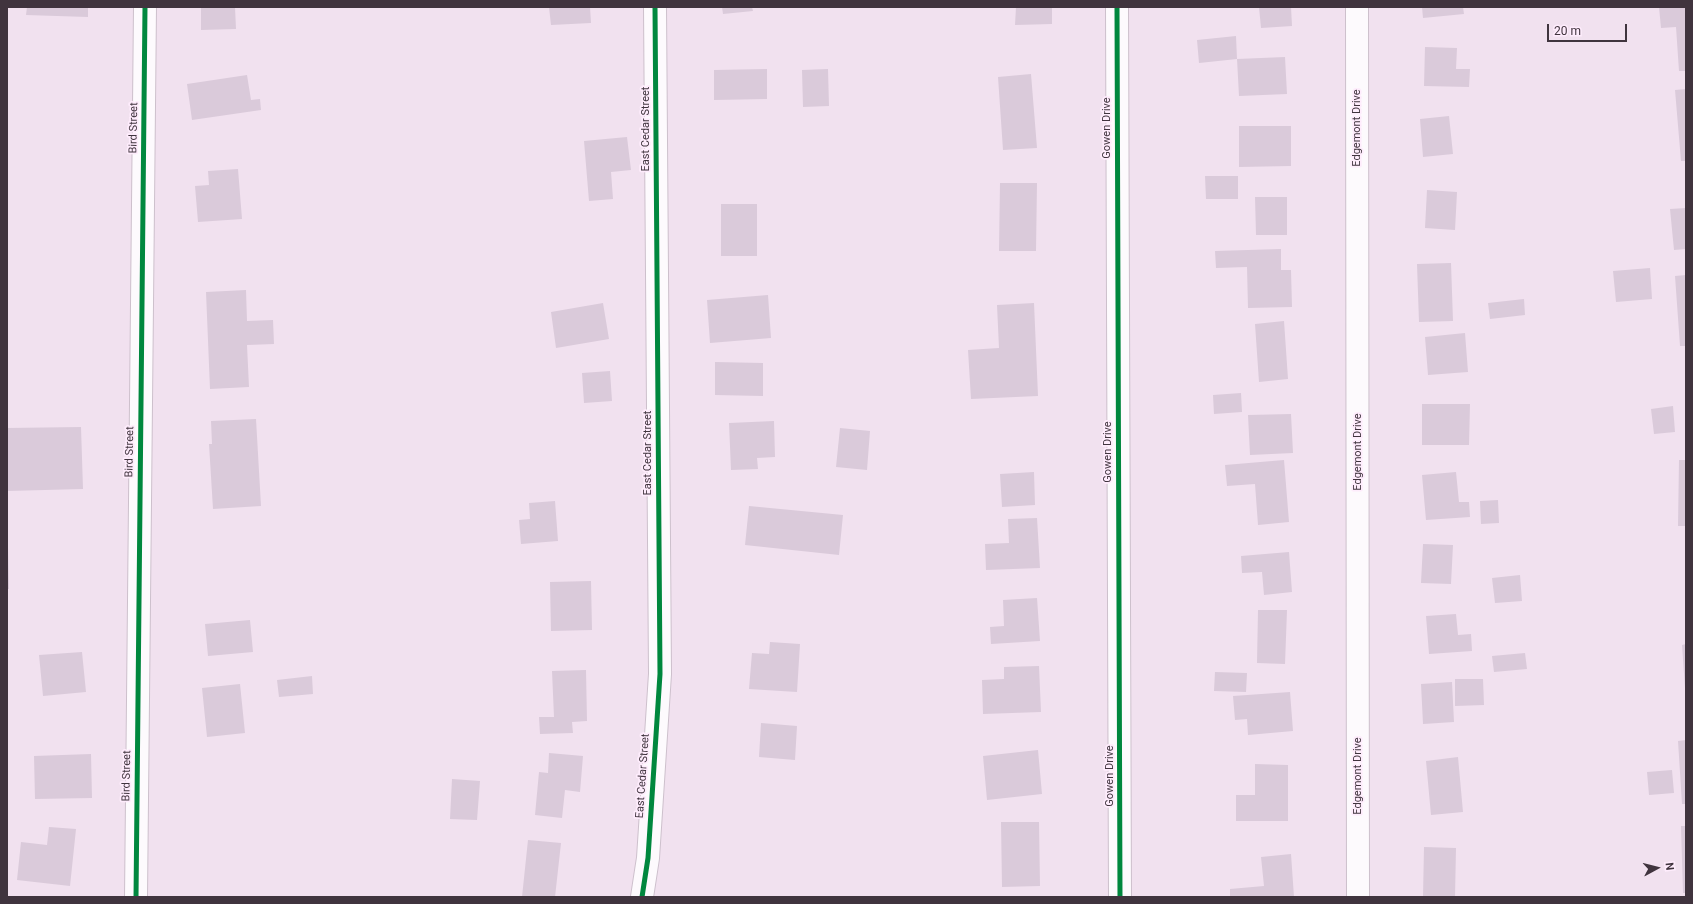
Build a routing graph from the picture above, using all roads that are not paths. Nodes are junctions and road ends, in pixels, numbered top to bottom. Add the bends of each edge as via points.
1 (145, 7) edge
2 (655, 7) edge
3 (1117, 7) edge
4 (1357, 7) edge
5 (136, 897) edge
6 (642, 897) edge
7 (1120, 897) edge
8 (1358, 897) edge

1 - 5 street, Bird Street
2 - 6 street, East Cedar Street via 660,674 648,858
3 - 7 street, Gowen Drive
4 - 8 street, Edgemont Drive

